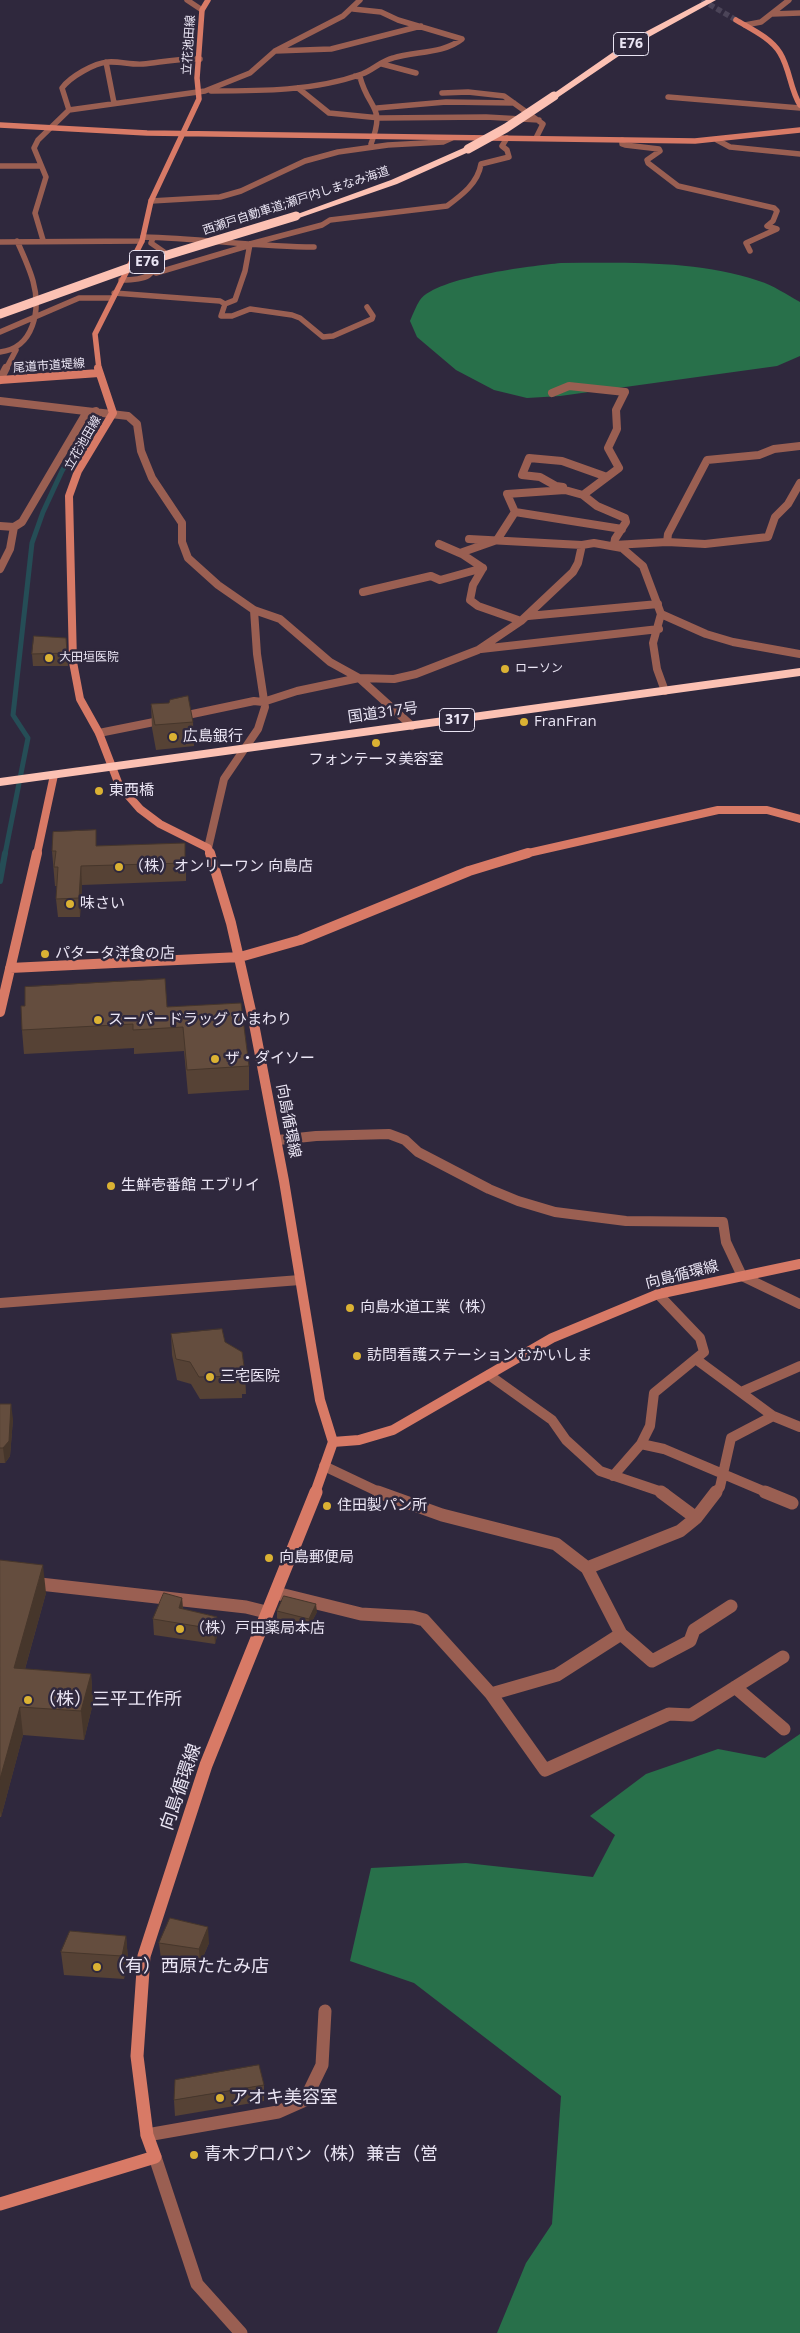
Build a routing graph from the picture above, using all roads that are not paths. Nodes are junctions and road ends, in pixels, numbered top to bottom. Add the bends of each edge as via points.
1 (187, 0) edge
2 (208, 0) edge
3 (360, 0) edge
4 (712, 0) edge
5 (789, 0) edge
6 (353, 9) junction
7 (202, 10) junction
8 (800, 13) edge
9 (772, 14) junction
10 (736, 20) tunnel mouth
11 (745, 25) junction
12 (422, 26) junction
13 (274, 51) junction
14 (200, 59) junction
15 (106, 62) junction
16 (382, 64) junction
17 (416, 73) dead end
18 (355, 76) junction
19 (298, 88) junction
20 (202, 91) junction
21 (442, 93) dead end
22 (668, 97) dead end
23 (114, 103) junction
24 (514, 103) junction
25 (800, 106) edge
26 (377, 108) junction
27 (69, 110) junction
28 (380, 118) junction
29 (539, 120) junction
30 (0, 124) edge
31 (50, 128) junction
32 (800, 130) edge
33 (181, 134) junction
34 (375, 135) junction
35 (452, 138) junction
36 (508, 138) junction
37 (536, 138) junction
38 (622, 140) junction
39 (717, 140) junction
40 (370, 148) junction
41 (800, 154) edge
42 (0, 166) edge
43 (41, 166) junction
44 (151, 201) junction
45 (153, 238) junction
46 (142, 239) junction
47 (43, 240) junction
48 (17, 241) junction
49 (0, 242) edge
50 (250, 244) junction
51 (314, 247) dead end
52 (750, 250) dead end
53 (156, 273) junction
54 (121, 280) junction
55 (113, 295) junction
56 (225, 304) junction
57 (367, 307) dead end
58 (0, 314) edge
59 (36, 316) junction
60 (0, 332) edge
61 (16, 350) junction
62 (0, 352) edge
63 (100, 373) junction
64 (0, 380) edge
65 (552, 393) dead end
66 (0, 400) edge
67 (97, 411) junction
68 (113, 413) junction
69 (800, 446) edge
70 (607, 477) junction
71 (800, 483) edge
72 (586, 493) junction
73 (515, 512) junction
74 (0, 526) edge
75 (14, 528) junction
76 (622, 529) junction
77 (469, 539) dead end
78 (497, 540) junction
79 (666, 542) junction
80 (439, 544) dead end
81 (582, 545) junction
82 (614, 545) junction
83 (460, 553) junction
84 (482, 568) junction
85 (0, 569) edge
86 (363, 592) dead end
87 (658, 604) junction
88 (254, 610) junction
89 (661, 614) junction
90 (528, 616) junction
91 (521, 621) junction
92 (658, 629) junction
93 (478, 650) junction
94 (800, 654) edge
95 (800, 672) edge
96 (359, 678) junction
97 (665, 691) junction
98 (263, 702) junction
99 (412, 726) junction
100 (99, 734) junction
101 (243, 749) junction
102 (114, 767) junction
103 (54, 775) junction
104 (0, 782) edge
105 (800, 819) edge
106 (208, 848) junction
107 (240, 957) junction
108 (10, 968) junction
109 (0, 1012) edge
110 (278, 1140) junction
111 (800, 1264) edge
112 (742, 1276) junction
113 (300, 1280) junction
114 (658, 1294) junction
115 (0, 1303) edge
116 (800, 1304) edge
117 (697, 1360) junction
118 (800, 1366) edge
119 (489, 1375) junction
120 (741, 1392) junction
121 (773, 1416) junction
122 (800, 1427) edge
123 (332, 1442) junction
124 (641, 1444) junction
125 (324, 1466) junction
126 (724, 1474) junction
127 (614, 1476) junction
128 (792, 1503) dead end
129 (696, 1518) junction
130 (587, 1568) junction
131 (19, 1582) edge
132 (276, 1593) junction
133 (730, 1606) dead end
134 (266, 1612) junction
135 (621, 1634) junction
136 (783, 1657) dead end
137 (735, 1687) junction
138 (491, 1694) junction
139 (784, 1728) dead end
140 (325, 2011) dead end
141 (148, 2135) junction
142 (155, 2157) junction
143 (0, 2204) edge
144 (241, 2333) edge

1 - 7 street
2 - 7 main road, 立花池田線
3 - 6 street
4 - 58 highway, 西瀬戸自動車道;瀬戸内しまなみ海道 / E76, bridge via 636,41 506,128 394,182 151,260
5 - 9 street
6 - 12 street via 381,12
6 - 13 street
7 - 14 main road, 立花池田線
8 - 9 street
9 - 11 street via 761,22
10 - 11 main road
11 - 25 main road via 780,54 789,86
12 - 13 street via 338,48
12 - 16 street via 462,39 450,45 390,58
13 - 20 street via 250,73
14 - 15 street via 178,58 140,64
14 - 20 main road, 立花池田線 via 197,78
15 - 23 street
15 - 27 street via 90,67 62,88
16 - 17 street
16 - 18 street
18 - 19 street
18 - 26 street via 360,77 362,91
19 - 20 street
19 - 28 street via 328,113
20 - 23 street
20 - 33 main road, 立花池田線
21 - 24 street via 504,96
22 - 25 street
23 - 27 street
24 - 26 street via 446,102
24 - 29 street
26 - 28 street
27 - 31 street
28 - 29 street
28 - 34 street
29 - 37 street via 544,124
30 - 31 main road
31 - 33 main road
31 - 43 street via 34,148
32 - 39 main road
33 - 34 main road
33 - 44 main road, 立花池田線
34 - 35 main road
34 - 40 street
35 - 36 main road
35 - 40 street via 443,142
36 - 37 main road
36 - 50 street via 502,146 509,157 481,164 479,176 447,206 330,220 306,230
37 - 38 main road
38 - 39 main road
38 - 52 street via 625,145 659,149 647,160 648,163 678,186 774,208 776,216 767,226 777,229 746,243
39 - 41 street via 730,148
40 - 44 street via 305,161 256,185 220,197
42 - 43 street
43 - 47 street via 46,177 34,213
44 - 46 main road, 立花池田線
45 - 46 street
45 - 50 street
45 - 53 street via 153,246 164,252
46 - 47 street
46 - 54 main road, 立花池田線
47 - 48 street
48 - 49 street
48 - 59 street via 35,288
50 - 51 street
50 - 53 street
50 - 56 street via 235,300
53 - 54 street via 145,279
54 - 55 main road, 立花池田線
55 - 56 street via 193,298
55 - 59 street via 80,298
55 - 63 main road, 立花池田線 via 95,334
56 - 57 street via 221,316 232,316 250,309 292,315 323,337 372,318
59 - 60 street
59 - 61 street via 23,344
61 - 62 street
61 - 64 street
63 - 64 main road, 尾道市道堤線
63 - 68 main road, 立花池田線
65 - 70 street via 569,386 625,392 616,410 617,429 608,448 619,468
66 - 67 street
67 - 68 street
67 - 75 street via 86,415 22,522
68 - 88 street via 128,416 137,424 141,450 152,478 182,523 182,542 188,558 218,585
68 - 100 main road, 立花池田線 via 78,471 69,496 74,662 80,699
69 - 79 street via 774,449 758,455 707,460
70 - 72 street
70 - 72 street via 562,461 529,458 522,475 540,476 556,486
71 - 79 street via 788,504 775,517 768,536 708,545
72 - 73 street via 565,490 508,494
72 - 76 street via 597,506 625,518
73 - 76 street
73 - 78 street
74 - 75 street
75 - 85 street via 10,549
76 - 82 street
77 - 78 street
78 - 81 street
78 - 83 street
79 - 82 street
80 - 83 street
81 - 82 street
81 - 90 street via 573,572
82 - 87 street via 644,566
83 - 84 street
84 - 86 street via 440,580 431,576
84 - 91 street via 470,600 478,606
87 - 89 street
87 - 90 street
88 - 96 street via 280,619 330,662
88 - 98 street
89 - 92 street
89 - 94 street via 732,642
90 - 91 street
91 - 93 street
92 - 93 street
92 - 97 street via 653,643 654,656
93 - 96 street via 416,674 394,679
95 - 97 highway, 国道317号 / 317
96 - 98 street
96 - 99 street
97 - 99 highway, 国道317号 / 317
98 - 100 street via 254,701
98 - 101 street via 265,708 258,728
99 - 101 highway, 国道317号 / 317
100 - 102 main road, 立花池田線
101 - 102 highway, 国道317号 / 317
101 - 106 street via 224,779
102 - 103 highway, 国道317号 / 317
102 - 106 main road via 119,785 140,809 160,824
103 - 104 highway, 国道317号 / 317
103 - 108 main road
105 - 107 main road via 766,810 718,810 541,849 469,871 300,940
106 - 107 main road, 向島循環線
107 - 108 main road
107 - 110 main road, 向島循環線
108 - 109 main road
110 - 112 street via 389,1134 405,1140 426,1156 531,1206 592,1218 722,1222 726,1242
110 - 113 main road, 向島循環線
111 - 112 main road, 向島循環線
112 - 114 main road, 向島循環線
112 - 116 street
113 - 115 street
113 - 123 main road, 向島循環線 via 320,1400
114 - 117 street via 700,1338 704,1352
114 - 119 main road, 向島循環線 via 552,1338
117 - 120 street
117 - 124 street via 654,1393 650,1426
118 - 120 street
119 - 123 main road, 向島循環線 via 393,1430 359,1440
119 - 127 street via 552,1420 566,1440 600,1471
120 - 121 street
121 - 122 street
121 - 126 street via 731,1438
123 - 125 main road, 向島循環線
124 - 126 street via 664,1449
124 - 127 street
125 - 130 street via 379,1492 442,1515 556,1544
125 - 132 main road, 向島循環線
126 - 128 street
126 - 129 street via 720,1487
127 - 129 street via 666,1493
129 - 130 street via 680,1531
130 - 135 street
131 - 134 street via 196,1600
132 - 134 main road, 向島循環線
132 - 138 street via 361,1614 424,1620
133 - 135 street via 694,1630 690,1641 652,1661
134 - 141 main road, 向島循環線 via 206,1765 144,1956 137,2056
135 - 138 street via 557,1675
136 - 137 street
137 - 138 street via 690,1715 669,1714 545,1770
137 - 139 street
140 - 141 street via 322,2066 305,2100 278,2112
141 - 142 main road, 向島循環線
142 - 143 main road
142 - 144 street via 198,2284

